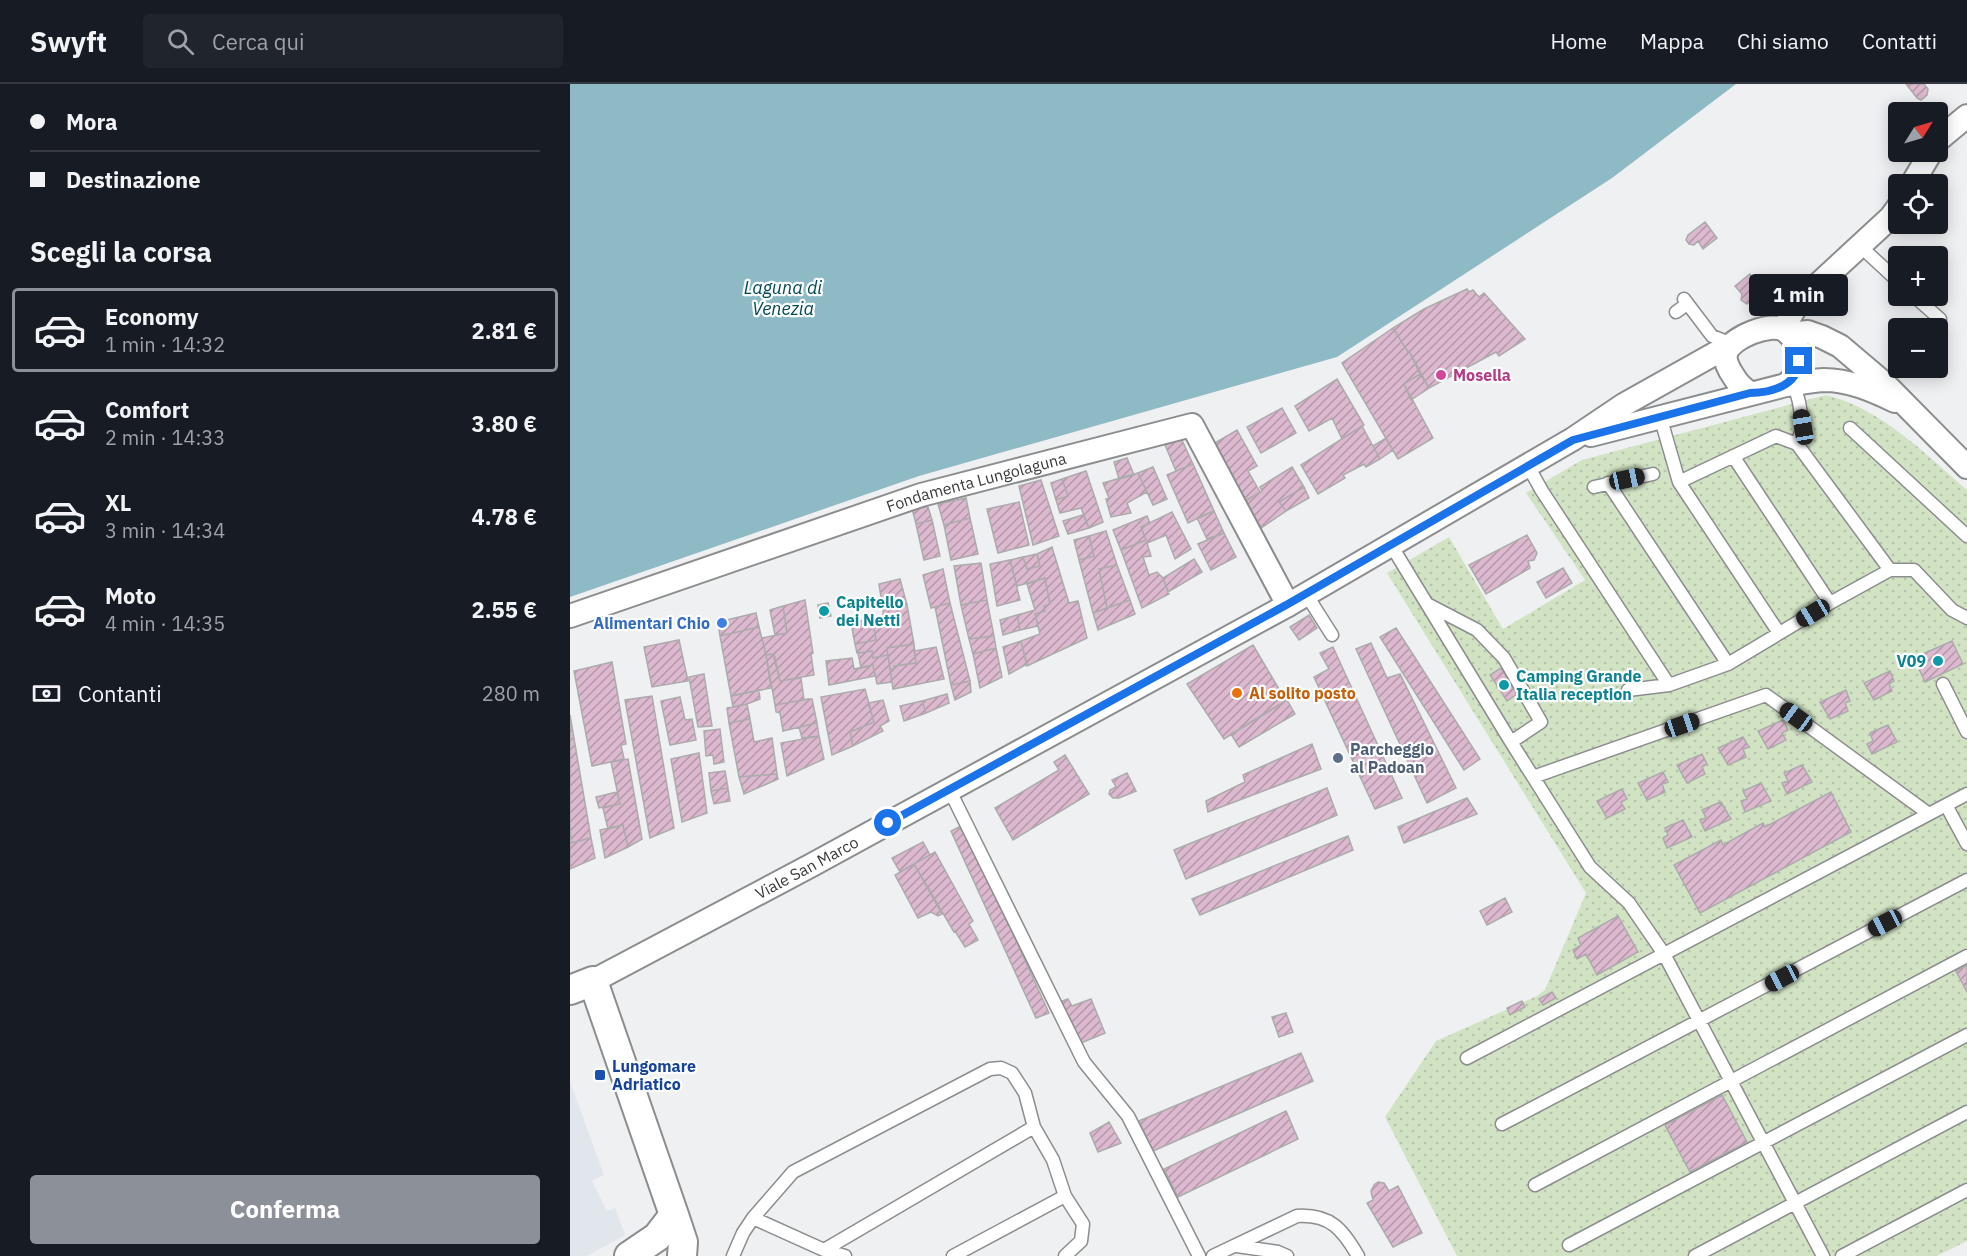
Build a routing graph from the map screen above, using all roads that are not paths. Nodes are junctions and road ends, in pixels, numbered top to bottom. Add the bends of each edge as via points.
1 (1967, 116) edge
2 (1948, 132) edge
3 (1888, 221) edge
4 (1860, 246) junction
5 (1888, 272) edge
6 (1925, 306) edge
7 (1676, 312) dead end
8 (1938, 318) edge
9 (1786, 332) junction
10 (1732, 344) junction
11 (1790, 384) junction
12 (1750, 393) junction
13 (1906, 406) junction
14 (1660, 416) junction
15 (1850, 428) dead end
16 (1573, 440) junction
17 (1797, 444) junction
18 (1733, 456) junction
19 (1527, 466) junction
20 (1967, 467) edge
21 (1653, 474) dead end
22 (1679, 482) junction
23 (1608, 483) junction
24 (1594, 487) dead end
25 (1967, 536) edge
26 (1391, 545) junction
27 (1890, 570) junction
28 (1297, 599) junction
29 (1426, 603) junction
30 (1830, 603) junction
31 (570, 616) edge
32 (1967, 618) edge
33 (1779, 633) junction
34 (1332, 635) dead end
35 (1728, 664) junction
36 (1943, 684) dead end
37 (1670, 685) junction
38 (1628, 690) dead end
39 (1967, 732) edge
40 (1511, 742) junction
41 (1533, 777) junction
42 (949, 789) junction
43 (1967, 794) edge
44 (1946, 805) junction
45 (1929, 814) junction
46 (1967, 844) edge
47 (1967, 880) edge
48 (1664, 954) junction
49 (1967, 956) edge
50 (582, 986) edge
51 (1700, 1021) junction
52 (1967, 1035) edge
53 (1467, 1058) dead end
54 (1731, 1081) junction
55 (1967, 1112) edge
56 (1502, 1124) dead end
57 (1034, 1126) junction
58 (1763, 1142) junction
59 (1535, 1185) dead end
60 (1967, 1190) edge
61 (1065, 1196) junction
62 (1795, 1203) junction
63 (674, 1215) junction
64 (753, 1218) junction
65 (1569, 1245) dead end
66 (1236, 1246) junction
67 (824, 1250) junction
68 (629, 1256) edge
69 (682, 1256) edge
70 (733, 1256) edge
71 (845, 1256) edge
72 (953, 1256) edge
73 (1065, 1256) edge
74 (1199, 1256) edge
75 (1214, 1256) edge
76 (1287, 1256) edge
77 (1358, 1256) edge
78 (1695, 1256) edge
79 (1822, 1256) edge
80 (1842, 1256) edge

1 - 2 street
3 - 4 street
4 - 5 lane
4 - 9 street via 1798,303
6 - 8 lane
7 - 10 lane via 1686,302 1712,336
9 - 10 street via 1771,327 1757,330
9 - 11 street via 1798,348 1799,365
9 - 13 street via 1808,332 1840,346
10 - 12 street via 1727,351 1727,365
10 - 16 street, Viale San Marco via 1625,404
11 - 12 street
11 - 13 street via 1843,381 1874,390
11 - 17 lane via 1803,427
12 - 14 street, Viale San Marco
13 - 20 street
14 - 16 street, Viale San Marco
14 - 22 lane
15 - 25 lane
16 - 19 street, Viale San Marco
17 - 18 lane via 1776,436
17 - 27 lane
18 - 22 lane
18 - 30 lane
19 - 26 street, Viale San Marco
19 - 37 lane
21 - 23 lane
22 - 33 lane
23 - 24 lane
23 - 35 lane
26 - 28 street, Viale San Marco
26 - 29 lane
27 - 30 lane
27 - 32 lane via 1914,570 1952,610
28 - 31 street, Fondamenta Lungolaguna via 1192,424 921,495
28 - 34 lane
28 - 42 street, Viale San Marco
29 - 40 lane
29 - 40 lane via 1477,630 1504,658 1544,720
30 - 33 lane
33 - 35 lane
35 - 37 lane
36 - 39 lane
37 - 38 lane
40 - 41 lane
41 - 45 lane via 1766,695
41 - 48 lane via 1590,867 1629,903
42 - 50 street, Viale San Marco
42 - 74 lane via 1084,1062 1128,1116
43 - 44 lane
44 - 45 lane
44 - 46 lane
45 - 48 lane
47 - 51 lane
48 - 51 lane
48 - 53 lane
49 - 54 lane
50 - 63 street
51 - 54 lane
51 - 56 lane
52 - 58 lane
54 - 58 lane
54 - 59 lane
55 - 62 lane
57 - 61 lane via 1053,1160
57 - 64 lane via 1025,1093 1012,1073 1001,1068 990,1070 793,1173
57 - 67 lane
58 - 62 lane
58 - 65 lane
60 - 80 lane
61 - 72 lane
61 - 73 lane via 1083,1224 1081,1241
62 - 78 lane
62 - 79 lane
63 - 68 street via 657,1237
63 - 69 street via 683,1242
64 - 67 lane
64 - 70 lane
66 - 75 lane
66 - 76 lane
66 - 77 lane via 1298,1216 1306,1216 1332,1222
67 - 71 lane

